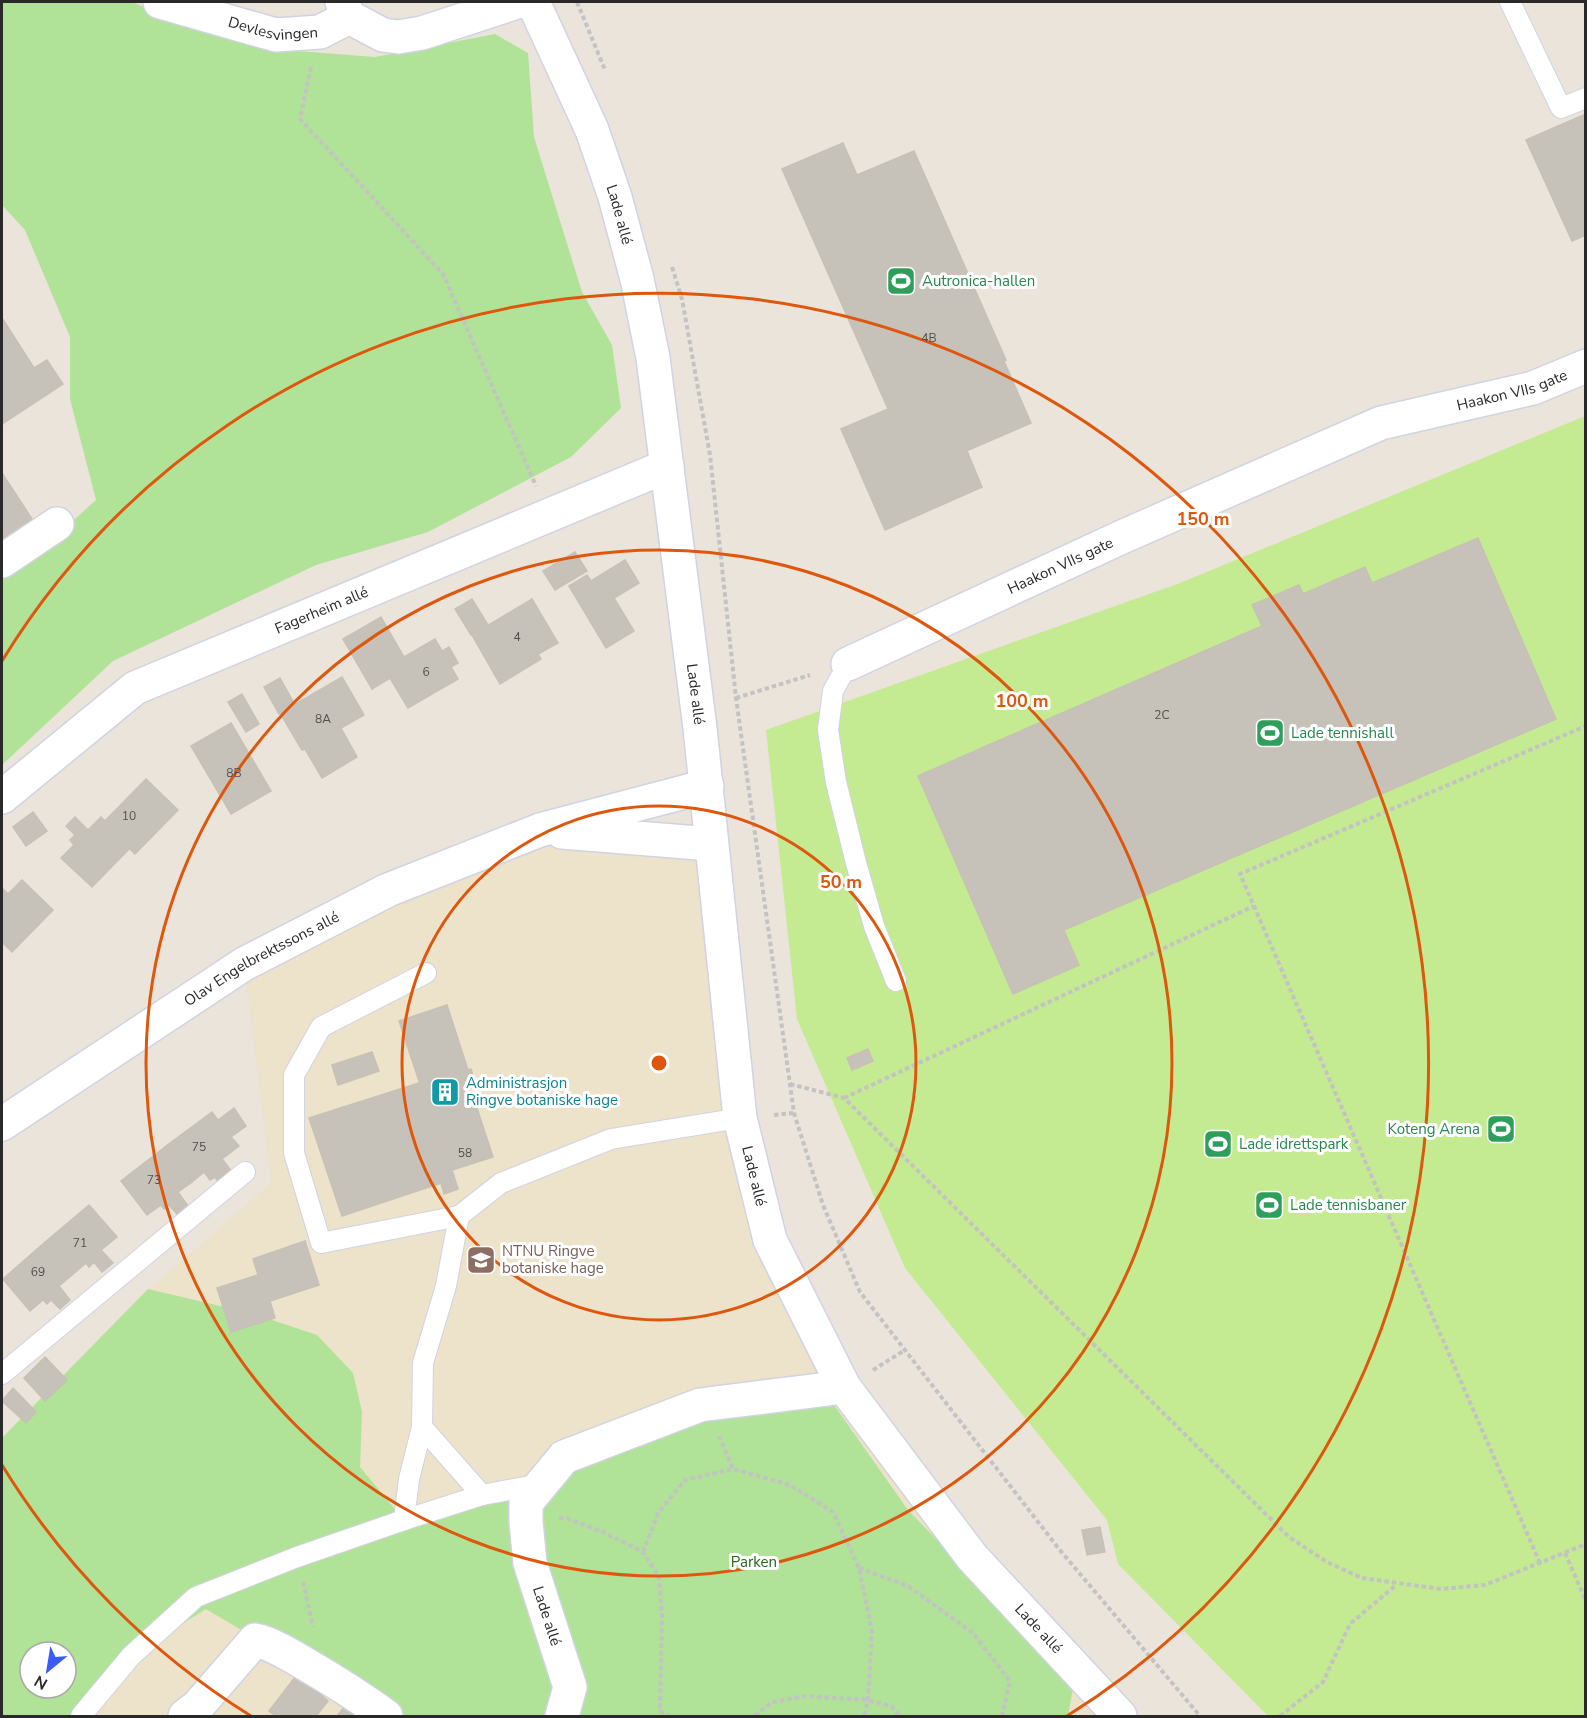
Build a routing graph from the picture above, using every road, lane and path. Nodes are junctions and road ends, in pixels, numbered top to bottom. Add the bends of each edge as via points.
1 (160, 2) edge
2 (517, 2) edge
3 (533, 2) edge
4 (577, 2) edge
5 (1510, 2) edge
6 (346, 9) edge
7 (320, 32) junction
8 (606, 73) dead end
9 (1586, 98) edge
10 (669, 257) dead end
11 (1586, 366) edge
12 (667, 466) junction
13 (550, 517) junction
14 (57, 524) dead end
15 (2, 561) edge
16 (848, 664) junction
17 (736, 698) junction
18 (1586, 726) edge
19 (707, 786) junction
20 (2, 798) edge
21 (540, 830) junction
22 (711, 844) junction
23 (1254, 906) junction
24 (426, 973) dead end
25 (896, 981) dead end
26 (790, 1084) junction
27 (844, 1098) junction
28 (740, 1118) junction
29 (2, 1124) edge
30 (245, 1172) dead end
31 (459, 1216) junction
32 (2, 1374) edge
33 (844, 1388) junction
34 (422, 1427) junction
35 (542, 1484) junction
36 (482, 1495) junction
37 (404, 1520) junction
38 (526, 1522) junction
39 (1586, 1544) edge
40 (643, 1552) junction
41 (1565, 1553) junction
42 (297, 1557) junction
43 (1540, 1563) junction
44 (859, 1568) junction
45 (1397, 1584) junction
46 (1586, 1601) edge
47 (310, 1666) junction
48 (868, 1700) junction
49 (1104, 1710) edge
50 (195, 1713) edge
51 (81, 1716) edge
52 (386, 1716) edge
53 (562, 1716) edge
54 (669, 1716) edge
55 (755, 1716) edge
56 (864, 1716) edge
57 (900, 1716) edge
58 (1002, 1716) edge
59 (1200, 1716) edge
60 (1280, 1716) edge

1 - 7 street, Devlesvingen via 276,34
2 - 6 street, Devlesvingen via 398,37 383,35
3 - 12 street, Lade allé via 592,130 615,197 640,290
4 - 8 path
5 - 9 lane via 1561,108
6 - 7 street, Devlesvingen
7 - 13 path via 300,119 443,274
10 - 17 path via 682,299 710,455
11 - 16 street, Haakon VIIs gate via 1533,388 1382,423 1122,537
12 - 13 street, Fagerheim allé
12 - 19 street, Lade allé
13 - 20 street, Fagerheim allé via 135,688
14 - 15 street
16 - 17 path
16 - 25 lane via 833,691 828,730 831,751 871,916
17 - 26 path
18 - 23 path via 1240,874
19 - 21 street, Olav Engelbrektssons allé
19 - 22 street, Lade allé
21 - 22 street, Olav Engelbrektssons allé
21 - 29 street, Olav Engelbrektssons allé via 388,890 244,964
22 - 28 street, Lade allé
23 - 27 path
23 - 43 path
24 - 31 lane via 321,1027 294,1074 294,1153 321,1243
26 - 27 path
26 - 59 path via 794,1113 823,1205 860,1292 1059,1549
27 - 45 path via 1289,1537 1327,1562 1362,1578
28 - 31 lane via 611,1139 501,1183
28 - 33 street, Lade allé via 770,1240
30 - 32 lane
31 - 34 lane via 446,1286 423,1363
33 - 35 street, Lade allé via 700,1405 564,1457
33 - 49 street, Lade allé via 972,1557
34 - 36 lane
34 - 37 lane
35 - 36 lane
35 - 38 street, Lade allé via 526,1503
36 - 37 lane
37 - 42 lane
38 - 40 path via 566,1518
38 - 53 street, Lade allé via 530,1563 570,1687
39 - 41 path
40 - 44 path via 658,1513 685,1480 733,1469 790,1485 833,1512
40 - 54 path via 659,1577 660,1711
41 - 43 path
41 - 46 path
42 - 47 path via 315,1636
42 - 51 lane via 196,1597 131,1656
43 - 45 path via 1485,1585 1441,1589
44 - 48 path via 872,1631
44 - 58 path via 908,1586 973,1633 1010,1681
45 - 60 path via 1350,1624 1323,1682
47 - 50 street via 255,1640
47 - 52 street
48 - 55 path via 806,1696 772,1702
48 - 56 path
48 - 57 path via 891,1706

